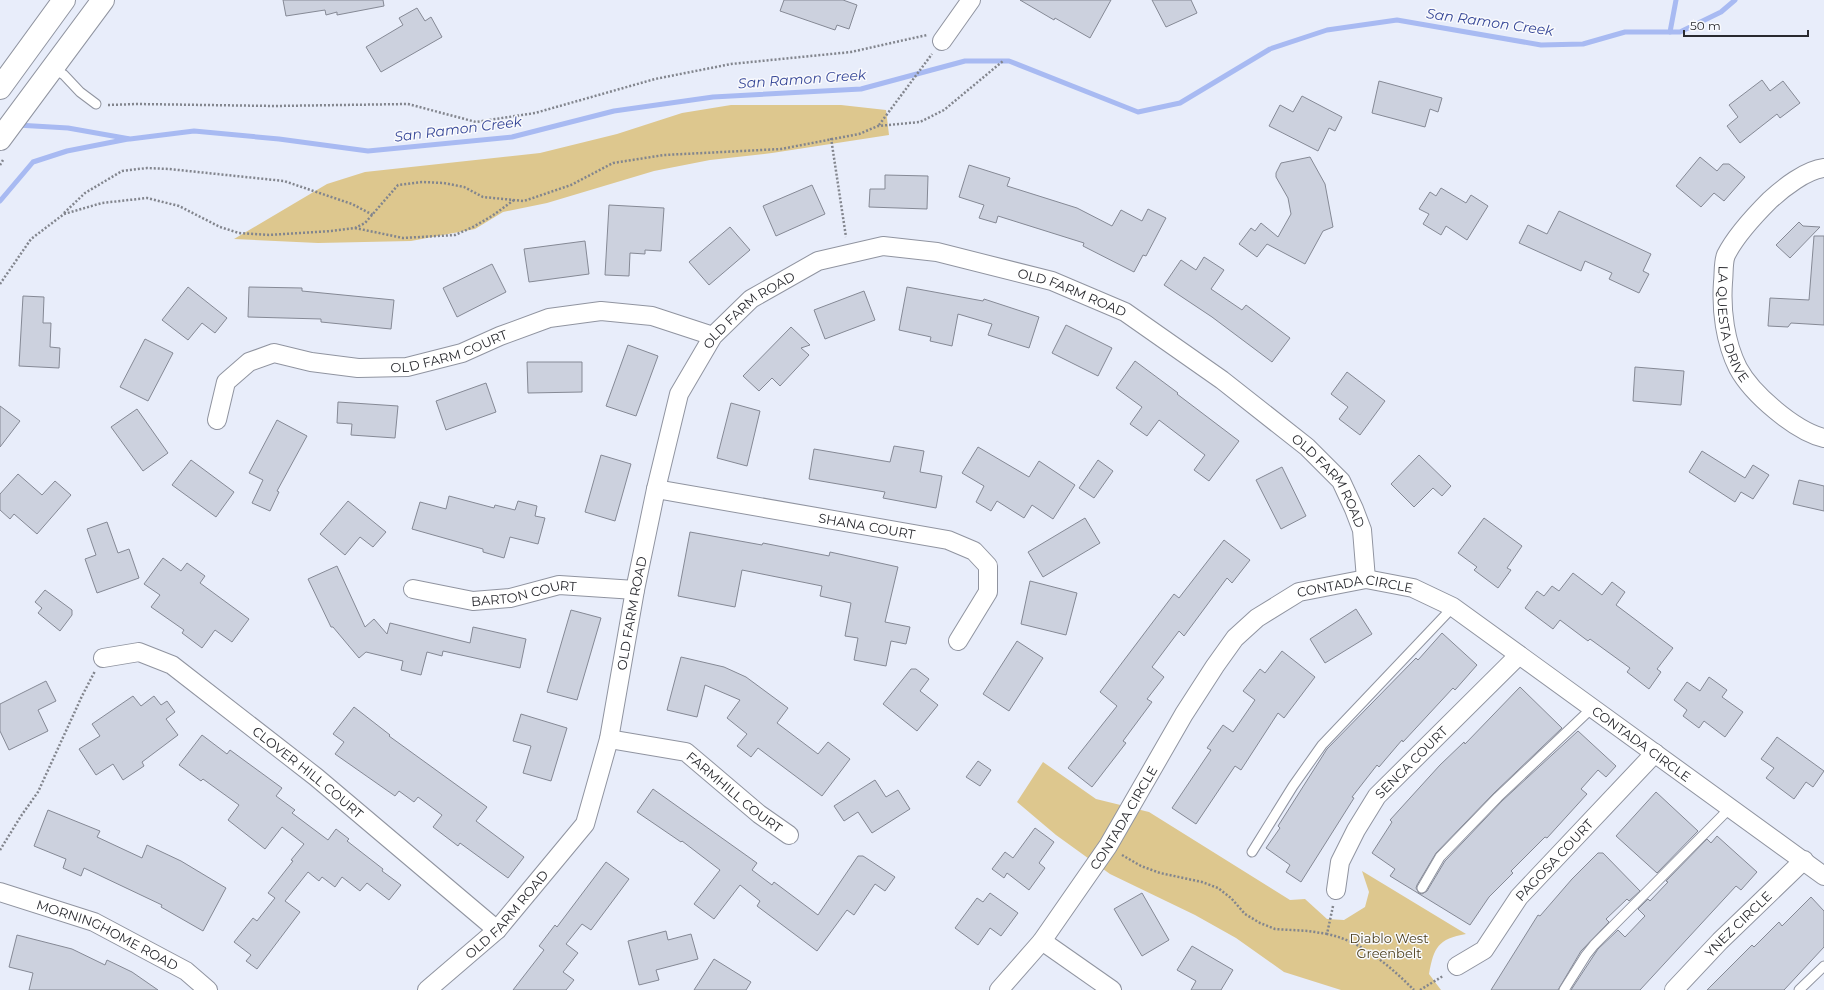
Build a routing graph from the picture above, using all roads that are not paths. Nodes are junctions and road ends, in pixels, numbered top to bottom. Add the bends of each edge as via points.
1 (64, 0) edge
2 (103, 0) edge
3 (971, 0) edge
4 (945, 37) road end
5 (53, 68) junction
6 (0, 88) edge
7 (96, 104) road end
8 (1, 149) edge
9 (1824, 168) edge
10 (713, 336) junction
11 (217, 420) dead end
12 (1824, 438) edge
13 (656, 489) junction
14 (1366, 579) junction
15 (413, 589) dead end
16 (635, 590) junction
17 (1453, 607) junction
18 (958, 641) dead end
19 (1519, 655) junction
20 (103, 658) road end
21 (1592, 708) junction
22 (609, 739) junction
23 (1655, 753) junction
24 (1730, 808) junction
25 (789, 835) dead end
26 (1252, 852) dead end
27 (1804, 860) junction
28 (1824, 876) edge
29 (1422, 888) dead end
30 (1336, 890) road end
31 (0, 892) edge
32 (496, 930) junction
33 (1042, 941) junction
34 (1457, 966) road end
35 (1824, 966) edge
36 (208, 990) edge
37 (427, 990) edge
38 (999, 990) edge
39 (1112, 990) edge
40 (1564, 990) edge
41 (1674, 990) edge
42 (1799, 990) edge

1 - 6 main road
2 - 5 main road
3 - 4 street
5 - 7 lane
5 - 8 main road via 27,103
9 - 12 street, LA QUESTA DRIVE via 1816,169 1781,190 1752,218 1726,256 1722,294 1726,335 1739,368 1761,396 1788,422
10 - 11 street, OLD FARM COURT via 652,316 601,311 549,318 462,353 406,367 358,368 311,362 274,353 249,362 226,382
10 - 13 street, OLD FARM ROAD via 679,394
10 - 14 street, OLD FARM ROAD via 751,299 818,261 884,246 936,252 1052,281 1125,312 1222,380 1307,447 1341,481 1354,509 1362,530
13 - 16 street, OLD FARM ROAD
13 - 18 street, SHANA COURT via 948,540 974,551 988,566 988,592
14 - 17 street, CONTADA CIRCLE via 1412,588
14 - 33 street, CONTADA CIRCLE via 1299,592 1257,618 1236,638 1184,714 1114,836
15 - 16 street, BARTON COURT via 473,601 510,598 559,585
16 - 22 street, OLD FARM ROAD
17 - 19 street, CONTADA CIRCLE
17 - 26 lane via 1322,745
19 - 21 street, CONTADA CIRCLE
19 - 30 street, SENCA COURT via 1377,796 1340,862
20 - 32 street, CLOVER HILL COURT via 139,652 172,665 316,777
21 - 23 street, CONTADA CIRCLE
21 - 29 lane via 1498,797 1440,858
22 - 25 street, FARMHILL COURT via 686,752 759,814
22 - 32 street, OLD FARM ROAD via 585,824
23 - 24 street, CONTADA CIRCLE
23 - 34 street, PAGOSA COURT via 1519,897 1484,950
24 - 27 street, CONTADA CIRCLE
24 - 40 lane via 1594,945
27 - 28 street, CONTADA CIRCLE
27 - 41 street, YNEZ CIRCLE via 1720,941
31 - 36 street, MORNINGHOME ROAD via 94,922 186,971
32 - 37 street, OLD FARM ROAD
33 - 38 street, CONTADA CIRCLE
33 - 39 street
35 - 42 lane

